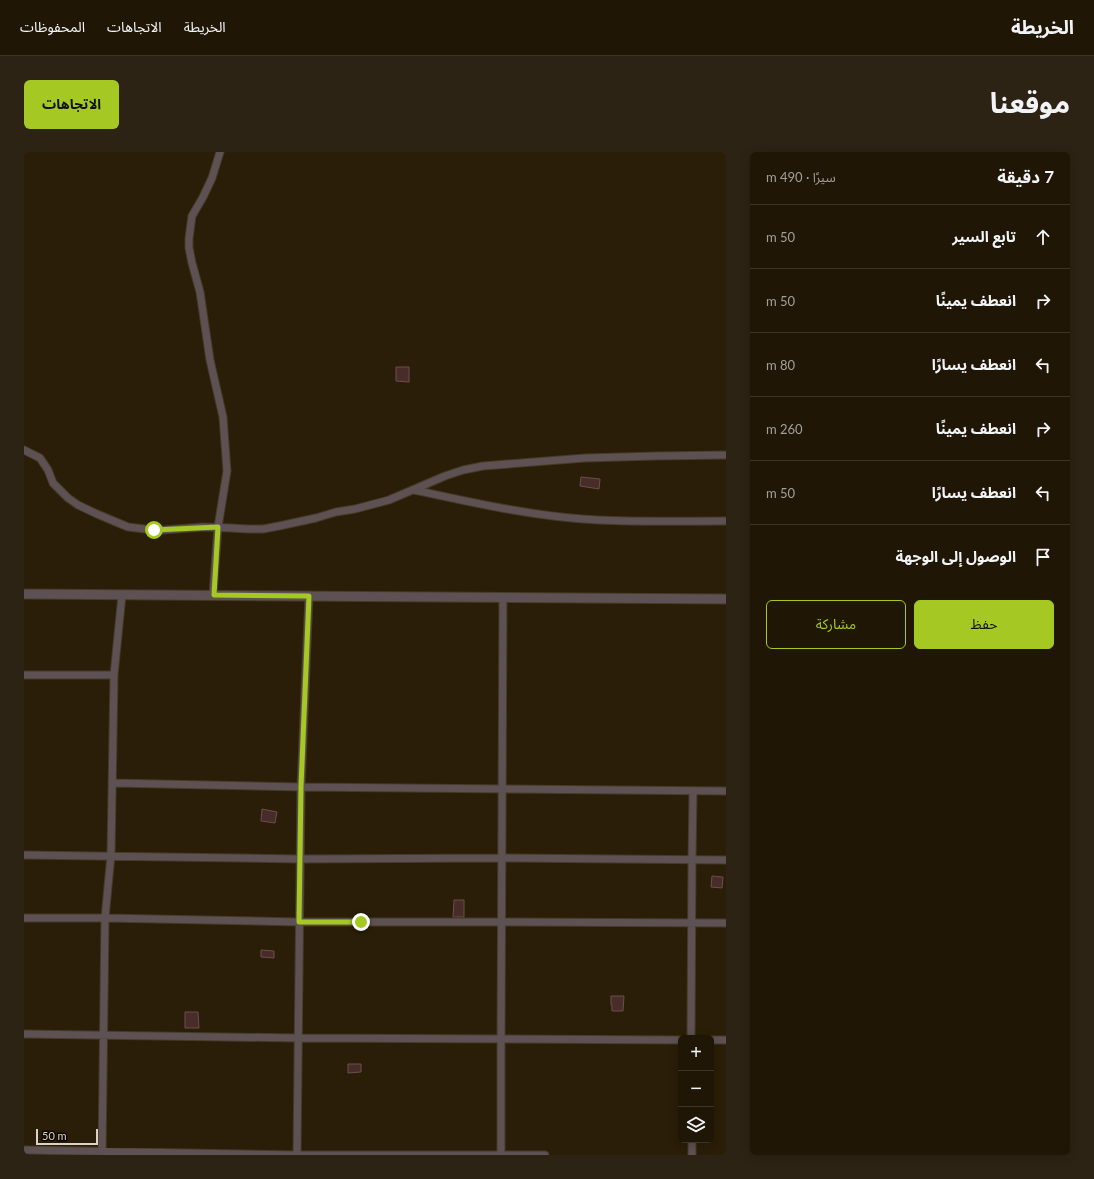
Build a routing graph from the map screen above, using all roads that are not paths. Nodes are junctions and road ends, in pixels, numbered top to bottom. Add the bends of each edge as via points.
1 (220, 152) edge
2 (24, 450) edge
3 (726, 456) edge
4 (414, 490) junction
5 (726, 521) edge
6 (218, 527) junction
7 (24, 594) edge
8 (122, 595) junction
9 (214, 595) junction
10 (309, 596) junction
11 (503, 598) junction
12 (726, 599) edge
13 (24, 675) edge
14 (114, 675) junction
15 (112, 783) junction
16 (301, 787) junction
17 (502, 788) junction
18 (693, 791) junction
19 (726, 791) edge
20 (24, 855) edge
21 (111, 855) junction
22 (501, 858) junction
23 (300, 859) junction
24 (692, 860) junction
25 (726, 860) edge
26 (24, 918) edge
27 (105, 918) junction
28 (299, 922) junction
29 (502, 922) junction
30 (726, 923) edge
31 (692, 924) junction
32 (24, 1034) edge
33 (104, 1035) junction
34 (692, 1035) edge
35 (298, 1038) junction
36 (501, 1038) junction
37 (678, 1040) edge
38 (714, 1040) edge
39 (726, 1040) edge
40 (692, 1143) edge
41 (24, 1150) edge
42 (102, 1153) edge
43 (297, 1155) edge
44 (501, 1155) edge
45 (545, 1155) edge
46 (692, 1155) edge

1 - 6 street via 212,178 192,216 189,248 200,292 210,360 223,417 227,471
2 - 6 street via 40,458 53,483 68,498 82,507 128,527 163,530
3 - 4 street via 585,458 484,466 457,472
4 - 5 street via 510,509 597,520
4 - 6 street via 355,509 263,529
6 - 9 street
7 - 8 street
8 - 9 street
8 - 14 street
9 - 10 street
10 - 11 street
10 - 16 street
11 - 12 street
11 - 17 street
13 - 14 street
14 - 15 street
15 - 16 street
15 - 21 street
16 - 17 street
16 - 23 street
17 - 18 street
17 - 22 street
18 - 19 street
18 - 24 street
20 - 21 street
21 - 23 street
21 - 27 street
22 - 23 street
22 - 24 street
22 - 29 street
23 - 28 street
24 - 25 street
24 - 31 street
26 - 27 street
27 - 28 street
27 - 33 street
28 - 29 street
28 - 35 street
29 - 31 street
29 - 36 street
30 - 31 street
31 - 34 street
32 - 33 street
33 - 35 street
33 - 42 street
35 - 36 street
35 - 43 street
36 - 37 street
36 - 44 street
38 - 39 street
40 - 46 street
41 - 42 street
42 - 43 street
43 - 44 street
44 - 45 street

